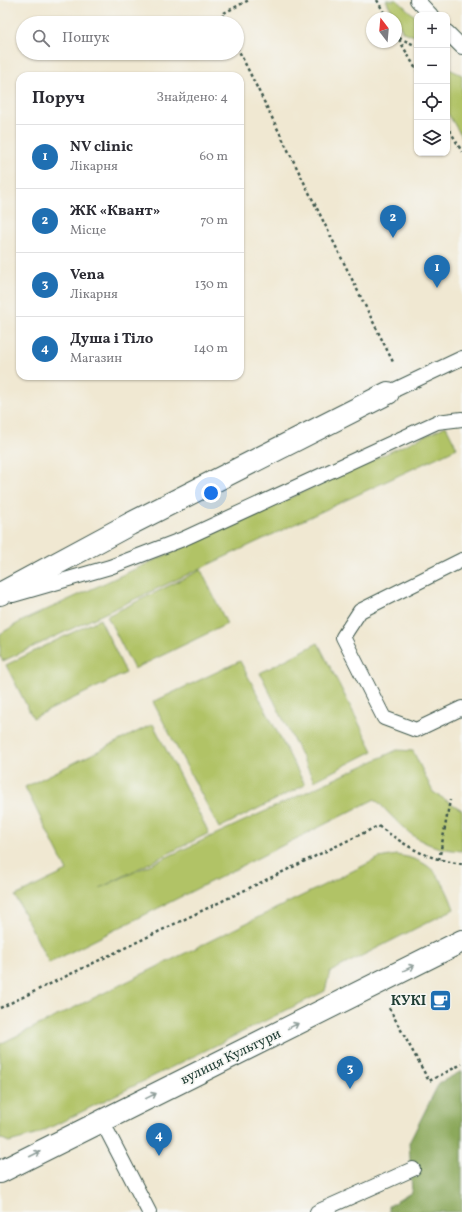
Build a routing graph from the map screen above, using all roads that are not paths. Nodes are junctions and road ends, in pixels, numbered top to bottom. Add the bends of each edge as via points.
1 (417, 0) edge
2 (428, 12) edge
3 (450, 35) edge
4 (462, 47) edge
5 (462, 358) edge
6 (396, 389) joint
7 (462, 419) edge
8 (462, 560) edge
9 (0, 594) edge
10 (0, 599) edge
11 (462, 708) edge
12 (462, 942) edge
13 (102, 1121) junction
14 (413, 1169) dead end
15 (0, 1172) edge
16 (149, 1212) edge
17 (317, 1212) edge

1 - 2 lane
3 - 4 lane
5 - 6 lane
6 - 9 street via 130,524
7 - 10 lane via 437,422 183,539 110,567
8 - 11 lane via 360,611 343,637 384,718 416,730
13 -> 12 street, вулиця Культури
15 -> 13 street, вулиця Культури
13 - 16 lane
14 - 17 lane

